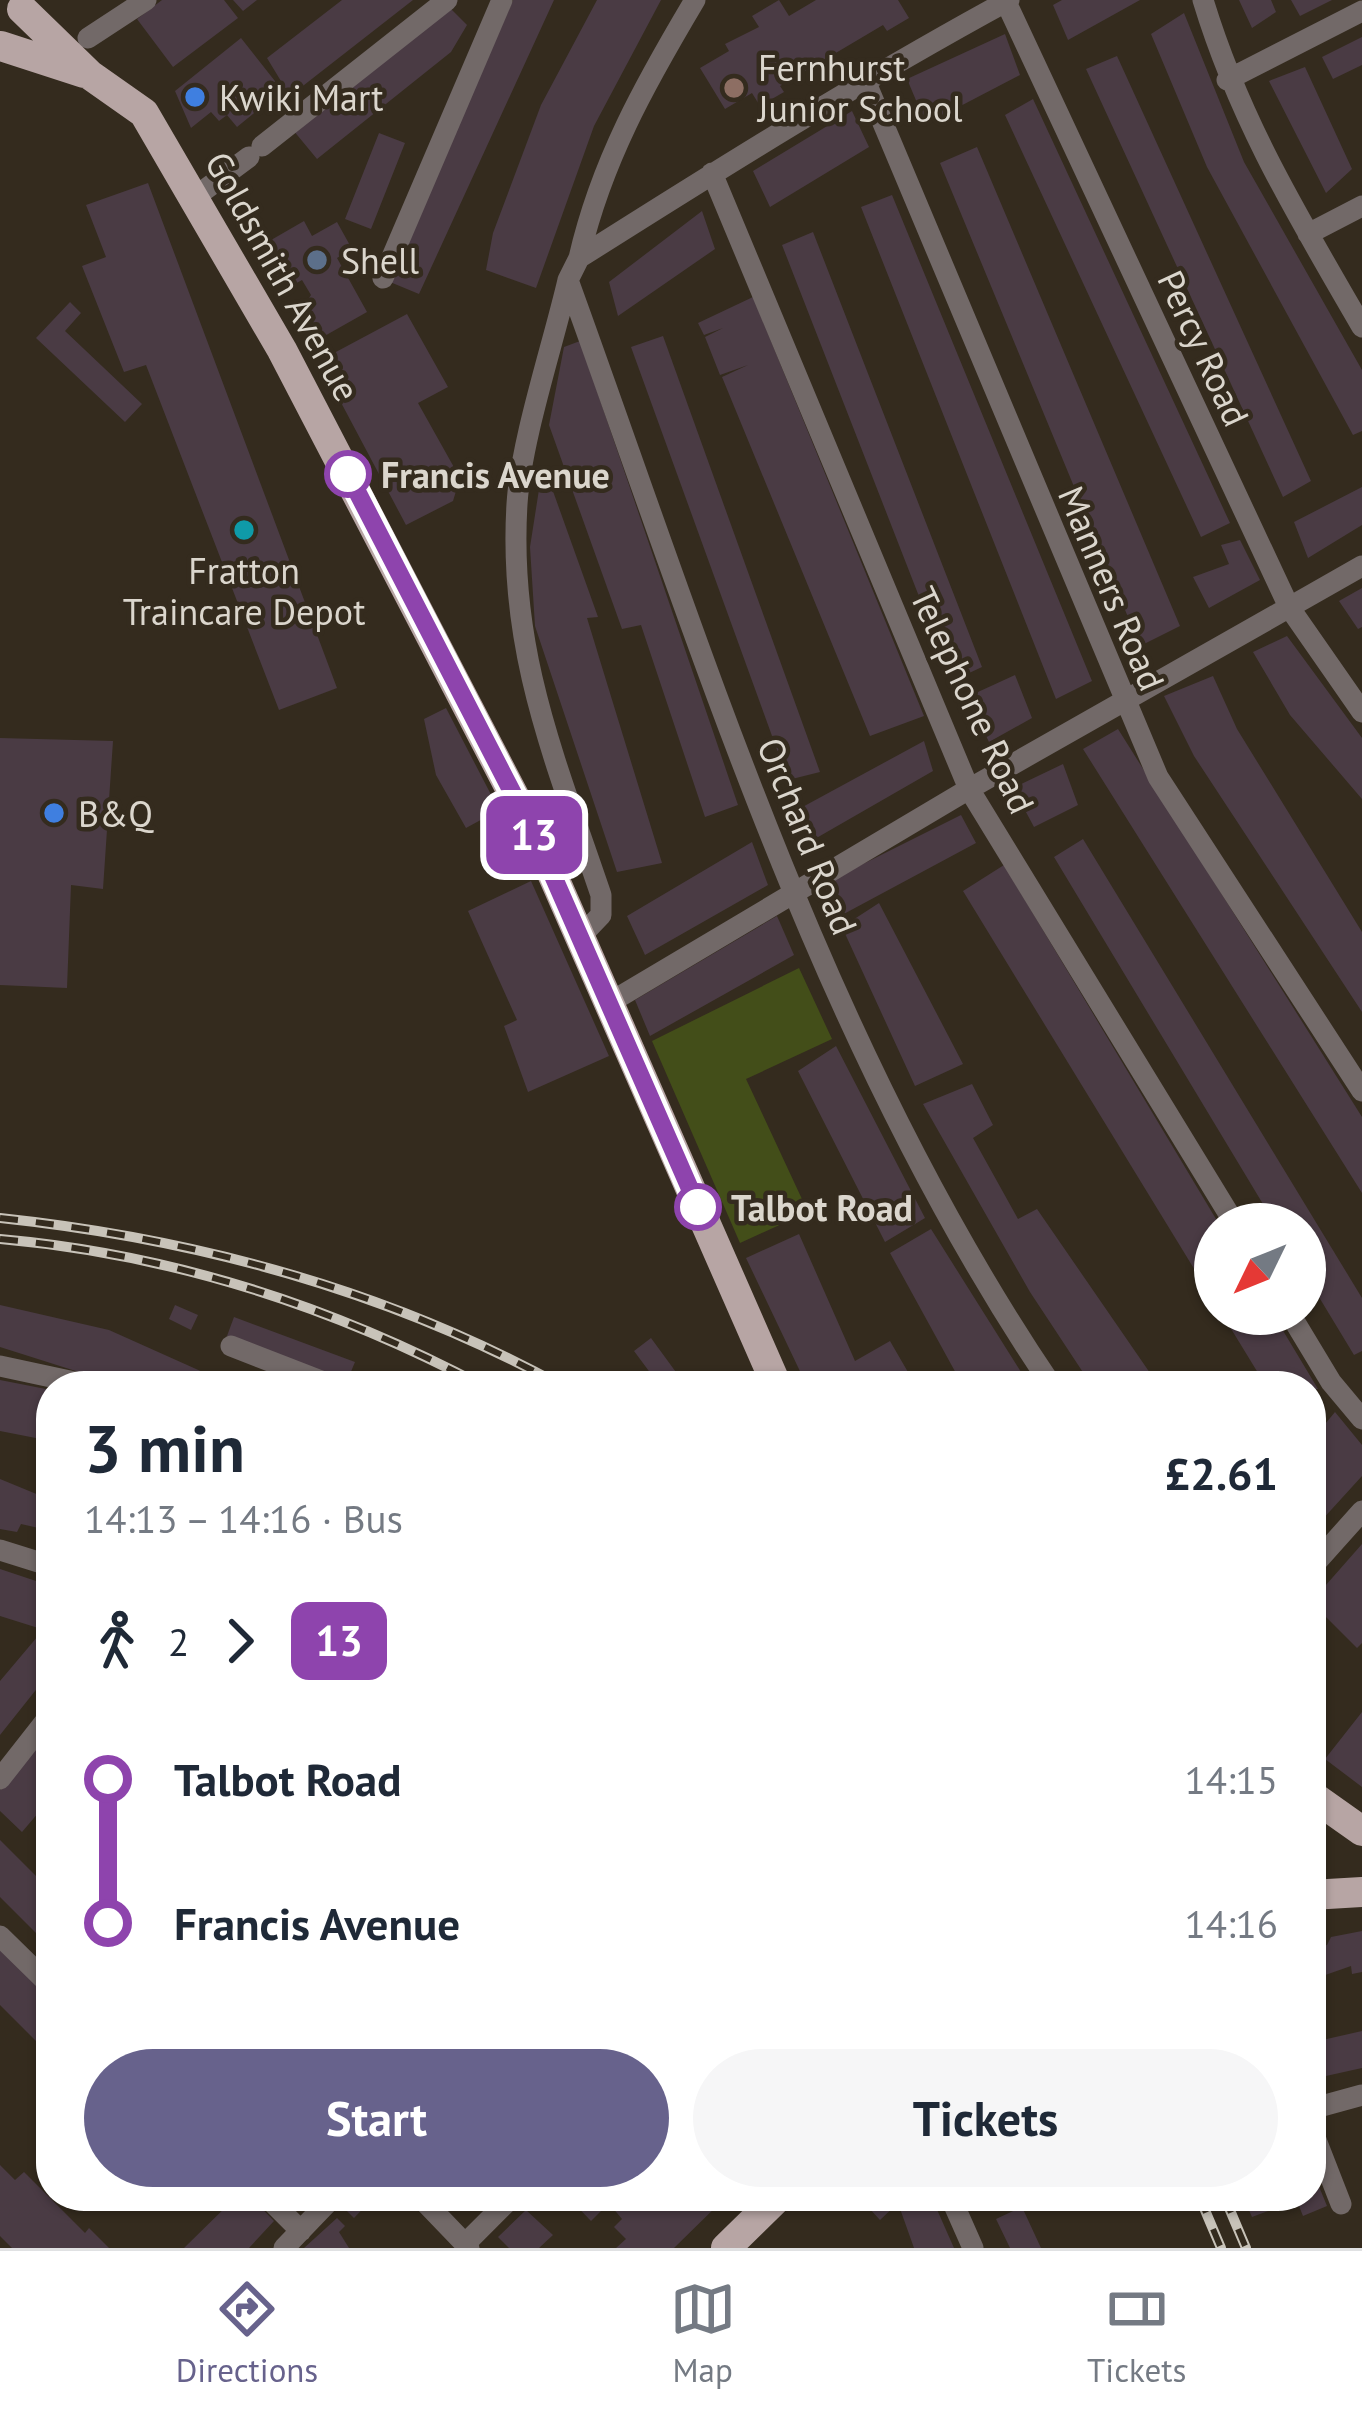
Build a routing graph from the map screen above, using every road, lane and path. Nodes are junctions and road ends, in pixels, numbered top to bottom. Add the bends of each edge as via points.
1 (146, 0) edge
2 (447, 0) edge
3 (502, 0) edge
4 (695, 0) edge
5 (1203, 0) edge
6 (1007, 1) edge
7 (21, 5) edge
8 (1362, 11) edge
9 (88, 38) dead end
10 (0, 46) edge
11 (90, 75) junction
12 (864, 78) junction
13 (1227, 80) junction
14 (712, 173) junction
15 (195, 197) junction
16 (1362, 206) edge
17 (1308, 234) junction
18 (579, 258) junction
19 (383, 278) dead end
20 (568, 280) junction
21 (1362, 327) edge
22 (1362, 566) edge
23 (1289, 608) junction
24 (1124, 701) junction
25 (1362, 712) edge
26 (969, 789) junction
27 (578, 828) junction
28 (540, 846) junction
29 (791, 896) junction
30 (580, 937) junction
31 (609, 1004) junction
32 (1362, 1091) edge
33 (1222, 1203) edge
34 (1303, 1335) edge
35 (231, 1346) dead end
36 (0, 1366) edge
37 (295, 1371) edge
38 (770, 1371) edge
39 (1043, 1371) edge
40 (1324, 1371) edge
41 (36, 1374) edge
42 (1326, 1374) edge
43 (1362, 1419) edge
44 (1362, 1511) edge
45 (0, 1550) edge
46 (1326, 1551) edge
47 (36, 1561) edge
48 (36, 1736) edge
49 (0, 1779) edge
50 (1326, 1806) edge
51 (1362, 1831) edge
52 (1362, 1892) edge
53 (1326, 1894) edge
54 (0, 1936) edge
55 (36, 1971) edge
56 (1362, 2095) edge
57 (1326, 2105) edge
58 (1326, 2167) edge
59 (1340, 2204) dead end
60 (281, 2211) edge
61 (320, 2211) edge
62 (433, 2211) edge
63 (499, 2211) edge
64 (764, 2211) edge
65 (958, 2211) edge
66 (301, 2231) junction
67 (467, 2246) edge
68 (284, 2248) edge
69 (726, 2248) edge
70 (973, 2248) edge

1 - 9 street
2 - 15 street
3 - 19 street
4 - 18 street via 637,97 595,192
5 - 13 street
6 - 12 street
6 - 23 street, Percy Road
7 - 10 main road via 18,31
7 - 11 main road, Goldsmith Avenue
8 - 13 street
10 - 11 main road, Goldsmith Avenue
11 - 15 main road, Goldsmith Avenue via 144,113
12 - 14 street
12 - 24 street, Manners Road
13 - 17 street
14 - 18 street
14 - 26 street, Telephone Road
15 - 28 main road, Goldsmith Avenue
16 - 17 street
17 - 21 street
18 - 20 street
20 - 27 street via 517,499 516,608
20 - 29 street, Orchard Road
22 - 23 street
23 - 24 street
23 - 25 street, Percy Road
24 - 26 street
24 - 32 street, Manners Road via 1158,777
26 - 29 street
26 - 33 street, Telephone Road
27 - 28 street
27 - 30 street via 601,896 601,914
28 - 30 main road, Goldsmith Avenue
29 - 31 street
29 - 39 street, Orchard Road via 940,1208
30 - 31 main road, Goldsmith Avenue
31 - 38 main road, Goldsmith Avenue
34 - 40 street
35 - 37 street
36 - 41 street
42 - 43 street
44 - 46 street
45 - 47 street
48 - 49 street
50 - 51 main road
52 - 53 main road
54 - 55 street
56 - 57 street
58 - 59 street
60 - 66 street
61 - 66 street
62 - 67 street
63 - 67 street
64 - 69 main road
65 - 70 street
66 - 68 street

